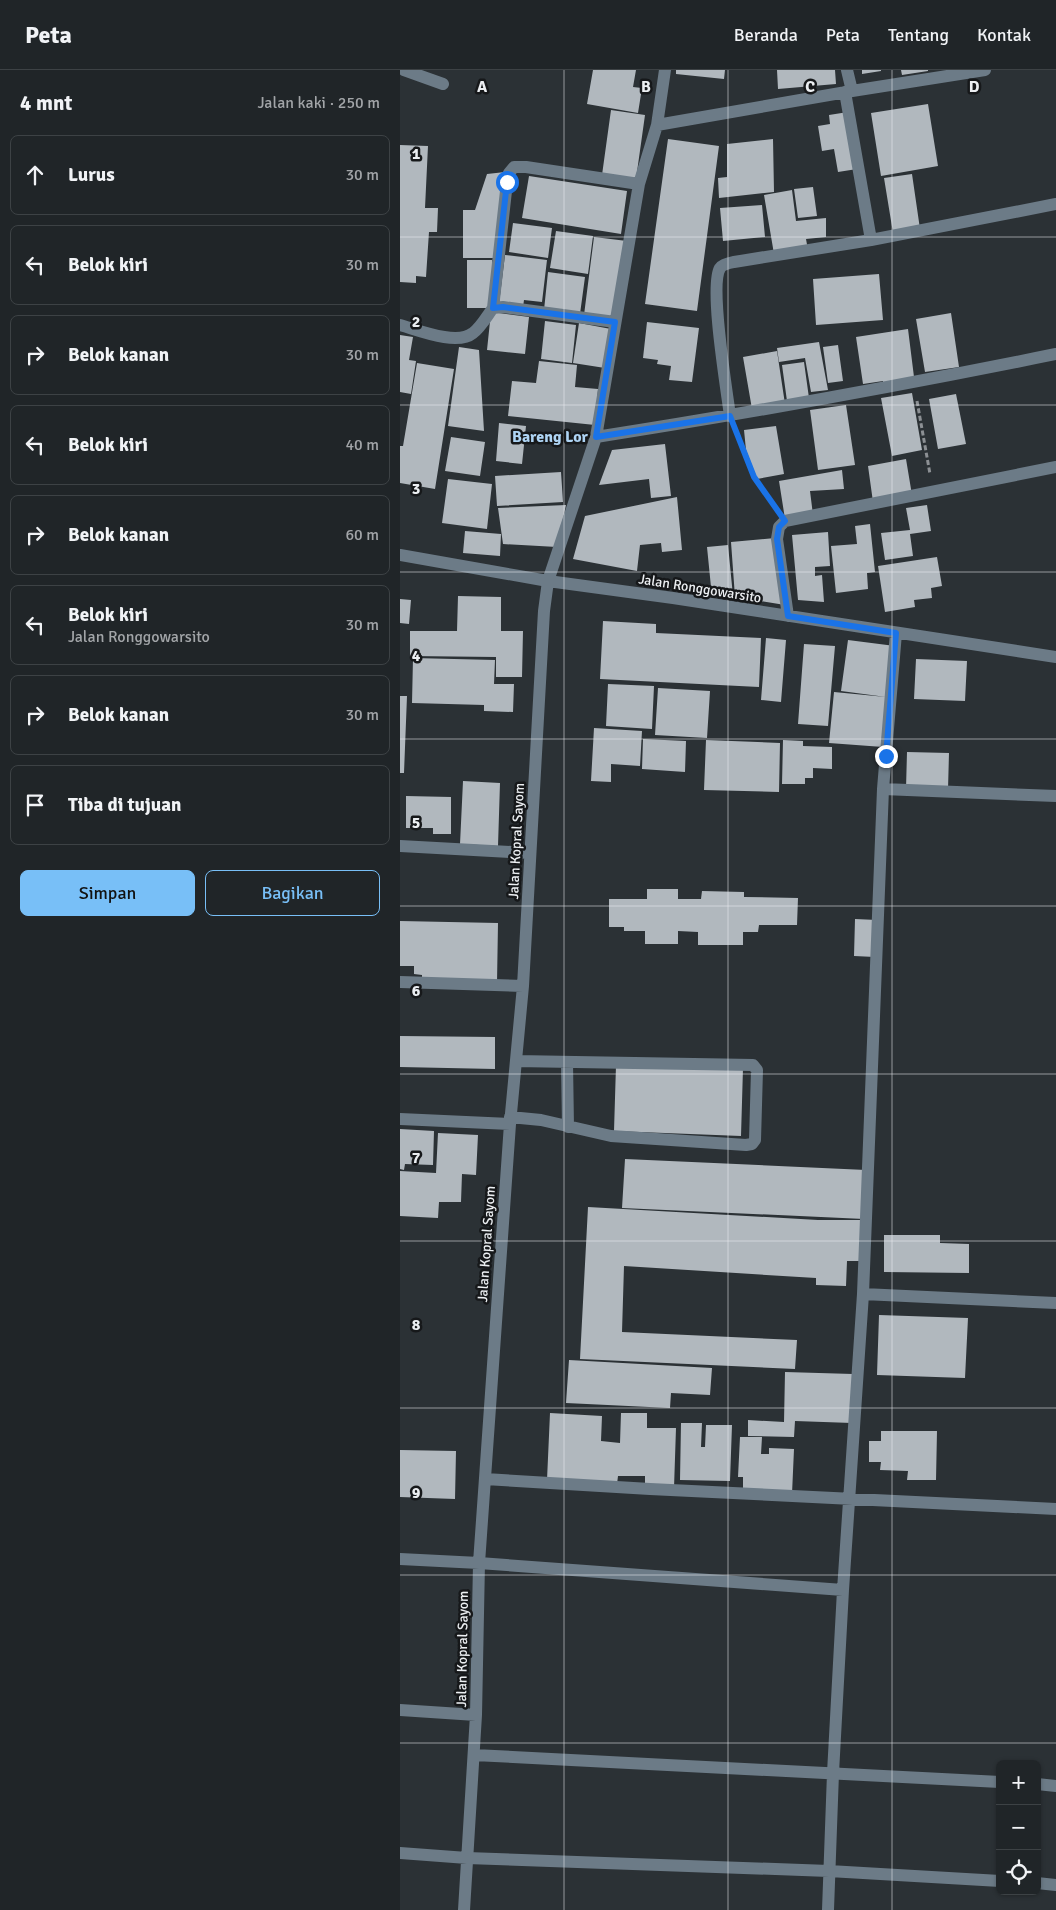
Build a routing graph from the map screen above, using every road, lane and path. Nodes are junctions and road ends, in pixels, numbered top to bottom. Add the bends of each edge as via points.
1 (404, 70) edge
2 (665, 70) edge
3 (847, 70) edge
4 (985, 70) edge
5 (443, 84) dead end
6 (848, 91) junction
7 (657, 125) junction
8 (639, 184) junction
9 (1056, 204) edge
10 (871, 240) junction
11 (493, 308) junction
12 (615, 322) junction
13 (400, 325) edge
14 (1056, 354) edge
15 (914, 383) junction
16 (730, 416) junction
17 (596, 437) junction
18 (1056, 467) edge
19 (933, 492) junction
20 (785, 521) junction
21 (400, 555) edge
22 (548, 582) junction
23 (788, 616) junction
24 (896, 633) junction
25 (1056, 657) edge
26 (883, 789) junction
27 (1056, 796) edge
28 (400, 846) edge
29 (530, 853) junction
30 (400, 982) edge
31 (523, 986) junction
32 (516, 1061) junction
33 (567, 1062) junction
34 (400, 1120) edge
35 (510, 1120) junction
36 (568, 1127) junction
37 (863, 1294) junction
38 (1056, 1303) edge
39 (485, 1479) junction
40 (848, 1499) junction
41 (1056, 1509) edge
42 (400, 1559) edge
43 (479, 1563) junction
44 (843, 1590) junction
45 (400, 1710) edge
46 (476, 1714) junction
47 (474, 1755) junction
48 (833, 1772) junction
49 (996, 1782) edge
50 (1041, 1784) edge
51 (1056, 1786) edge
52 (400, 1853) edge
53 (467, 1858) junction
54 (829, 1871) junction
55 (996, 1882) edge
56 (1041, 1884) edge
57 (1056, 1884) edge
58 (464, 1910) edge
59 (828, 1910) edge

1 - 5 street
2 - 7 street, Jalan Kopral Sayom
3 - 6 street
4 - 6 street
6 - 7 street
6 - 10 street
7 - 8 street, Jalan Kopral Sayom
8 - 11 street via 514,167 507,182
8 - 12 street, Jalan Kopral Sayom
9 - 10 street
10 - 16 street via 734,262 720,268 716,287
11 - 12 street
11 - 13 street via 473,334 462,337 450,338
12 - 17 street, Jalan Kopral Sayom
14 - 15 street
15 - 16 street
15 - 19 path
16 - 17 street
16 - 20 path via 754,477
17 - 22 street, Jalan Kopral Sayom
18 - 19 street
19 - 20 street
20 - 23 street via 779,527 777,539
21 - 22 street, Jalan Ronggowarsito
22 - 23 street, Jalan Ronggowarsito
22 - 29 street, Jalan Kopral Sayom
23 - 24 street, Jalan Ronggowarsito
24 - 25 street, Jalan Ronggowarsito
24 - 26 street
26 - 27 street
26 - 37 street
28 - 29 street
29 - 31 street, Jalan Kopral Sayom
30 - 31 street
31 - 32 street, Jalan Kopral Sayom
32 - 33 street
32 - 35 street, Jalan Kopral Sayom
33 - 36 street
33 - 36 street via 746,1064 757,1070 755,1140 752,1144 611,1136
34 - 35 street
35 - 36 street via 541,1120
35 - 39 street, Jalan Kopral Sayom
37 - 38 street
37 - 40 street
39 - 40 street
39 - 43 street, Jalan Kopral Sayom
40 - 41 street
40 - 44 street
42 - 43 street
43 - 44 street
43 - 46 street, Jalan Kopral Sayom
44 - 48 street
45 - 46 street
46 - 47 street, Jalan Kopral Sayom
47 - 48 street
47 - 53 street, Jalan Kopral Sayom
48 - 49 street
48 - 54 street
50 - 51 street
52 - 53 street
53 - 54 street
53 - 58 street, Jalan Kopral Sayom
54 - 55 street
54 - 59 street
56 - 57 street

